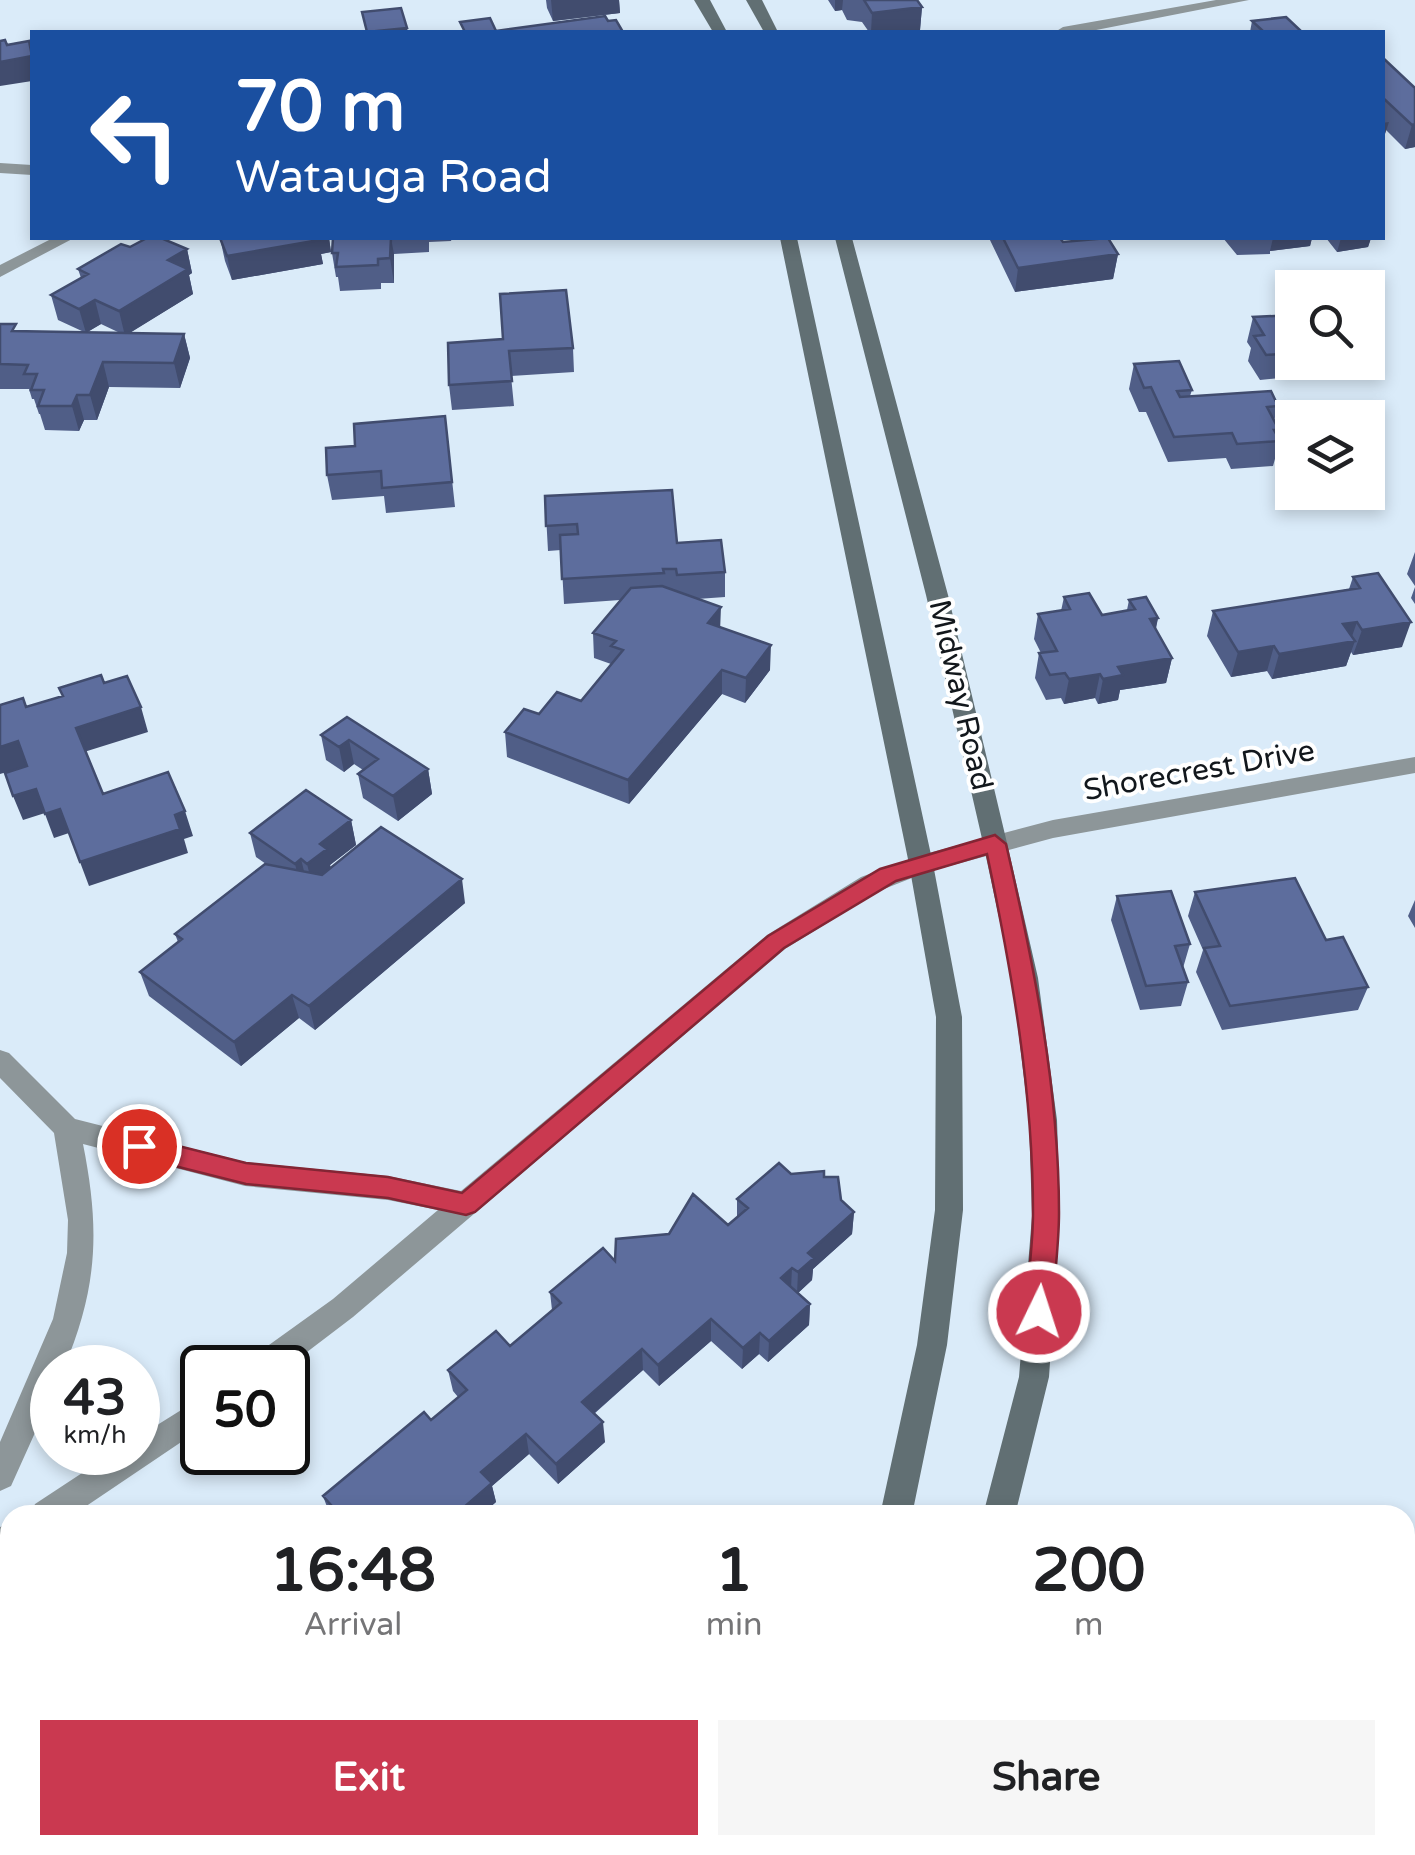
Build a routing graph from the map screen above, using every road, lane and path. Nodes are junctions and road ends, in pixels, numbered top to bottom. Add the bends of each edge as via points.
1 (702, 0) edge
2 (754, 0) edge
3 (1241, 0) edge
4 (719, 30) edge
5 (770, 30) edge
6 (1073, 30) edge
7 (0, 168) edge
8 (30, 170) edge
9 (61, 240) edge
10 (788, 240) edge
11 (844, 240) edge
12 (0, 272) edge
13 (1415, 765) edge
14 (995, 844) junction
15 (920, 864) junction
16 (0, 1061) edge
17 (68, 1128) junction
18 (466, 1204) junction
19 (293, 1345) edge
20 (180, 1426) edge
21 (0, 1476) edge
22 (61, 1505) edge
23 (898, 1505) edge
24 (1001, 1505) edge

1 - 4 main road
2 - 5 main road
3 - 6 street
7 - 8 street
9 - 12 street
10 - 15 main road
11 - 14 main road, Midway Road
13 - 14 street, Shorecrest Drive
14 - 15 street, Shorecrest Drive
14 - 24 main road, Midway Road via 1025,978 1043,1120 1046,1216 1034,1377
15 - 18 street, Shorecrest Drive via 870,884 776,942
15 - 23 main road via 948,1016 949,1210 932,1345
16 - 17 street
17 - 18 street via 246,1174 388,1188
17 - 21 street via 82,1222 77,1280 59,1342
18 - 19 street, Shorecrest Drive
20 - 22 street

